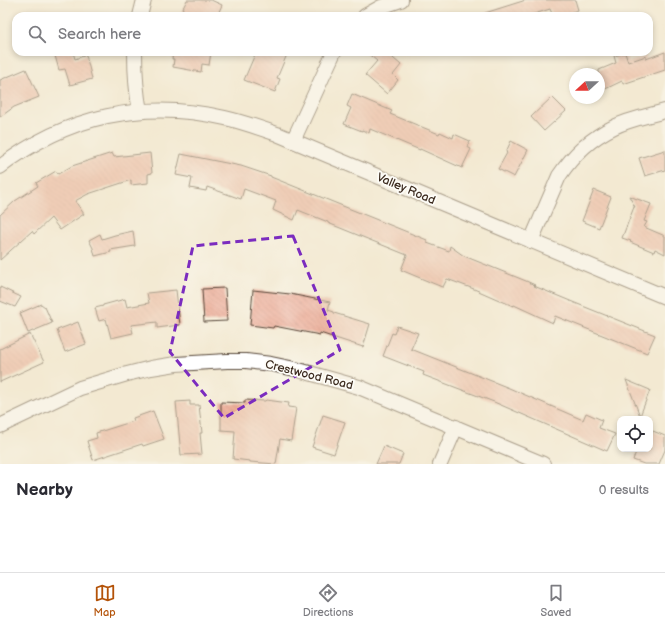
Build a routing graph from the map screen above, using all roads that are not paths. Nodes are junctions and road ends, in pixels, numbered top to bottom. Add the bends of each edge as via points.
1 (144, 0) edge
2 (401, 0) edge
3 (141, 12) edge
4 (372, 12) edge
5 (135, 56) edge
6 (332, 56) edge
7 (140, 111) junction
8 (665, 111) edge
9 (293, 141) junction
10 (0, 167) edge
11 (531, 241) junction
12 (665, 297) edge
13 (0, 426) edge
14 (456, 427) junction
15 (440, 464) edge
16 (543, 464) edge

1 - 3 street
2 - 4 street
5 - 7 street via 136,90
6 - 9 street
7 - 9 street, Valley Road via 196,113 224,118
7 - 10 street, Valley Road via 97,118 63,130 37,142
8 - 11 street via 615,127 578,152 559,176
9 - 11 street, Valley Road
11 - 12 street, Valley Road
13 - 14 street, Crestwood Road via 80,388 109,379 176,364 246,361 271,364 359,387
14 - 15 street
14 - 16 street, Crestwood Road

